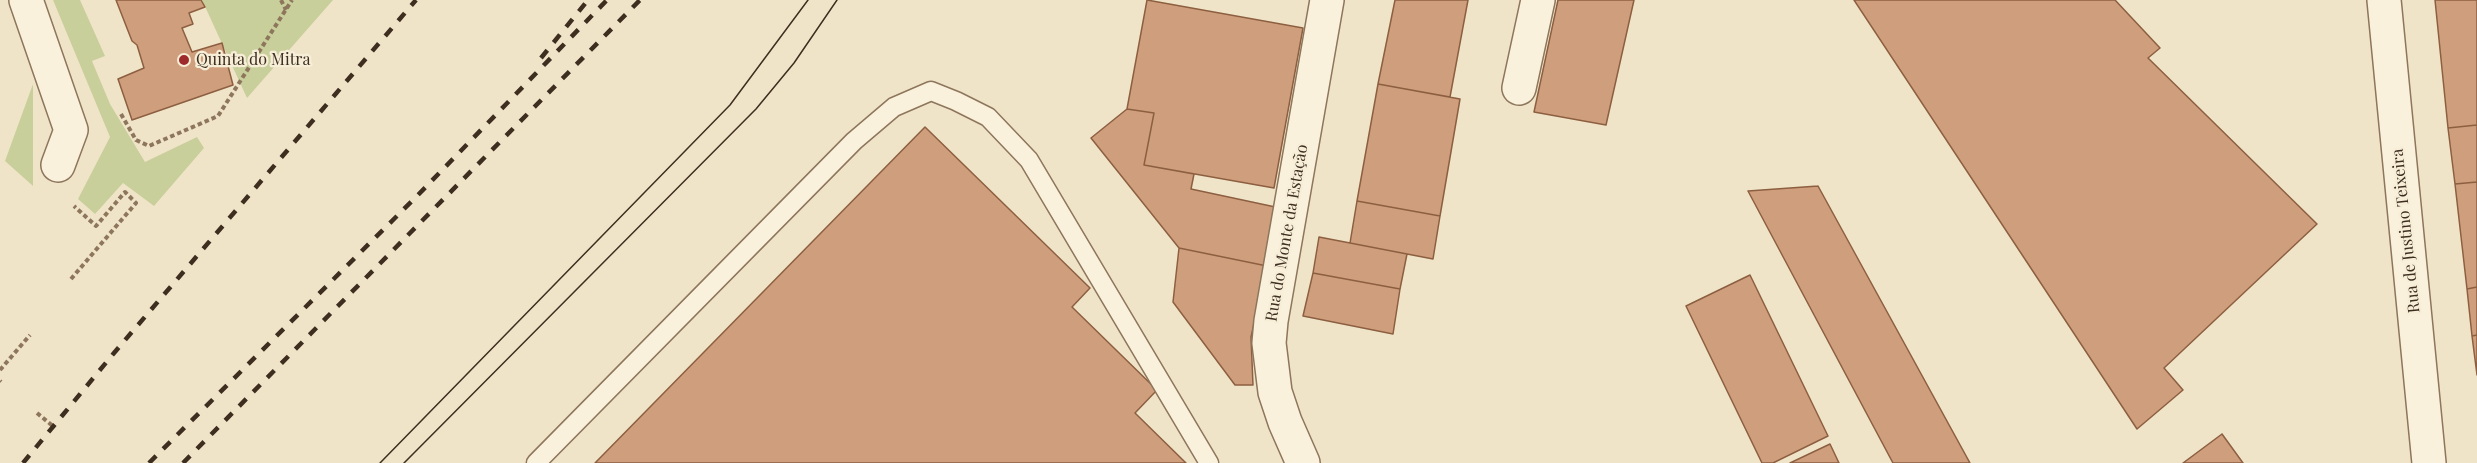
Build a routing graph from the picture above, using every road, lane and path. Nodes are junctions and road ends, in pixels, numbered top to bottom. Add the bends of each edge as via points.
1 (26, 0) edge
2 (281, 0) edge
3 (292, 0) edge
4 (1327, 0) edge
5 (1538, 0) edge
6 (2384, 0) edge
7 (286, 10) junction
8 (1519, 88) dead end
9 (120, 114) dead end
10 (58, 165) dead end
11 (74, 206) dead end
12 (71, 279) dead end
13 (30, 335) dead end
14 (0, 370) edge
15 (37, 413) dead end
16 (54, 427) dead end
17 (536, 463) edge
18 (1209, 463) edge
19 (1303, 463) edge
20 (2428, 463) edge

1 - 10 street via 71,130
2 - 7 path
3 - 7 path
4 - 19 street, Rua do Monte da Estação via 1270,321 1275,392
5 - 8 street
6 - 20 street, Rua de Justino Teixeira
7 - 9 path via 218,116 149,146 136,140
11 - 12 path via 96,226 124,192 136,203
13 - 14 path
15 - 16 path
17 - 18 lane via 854,141 894,107 931,91 988,117 1029,160

